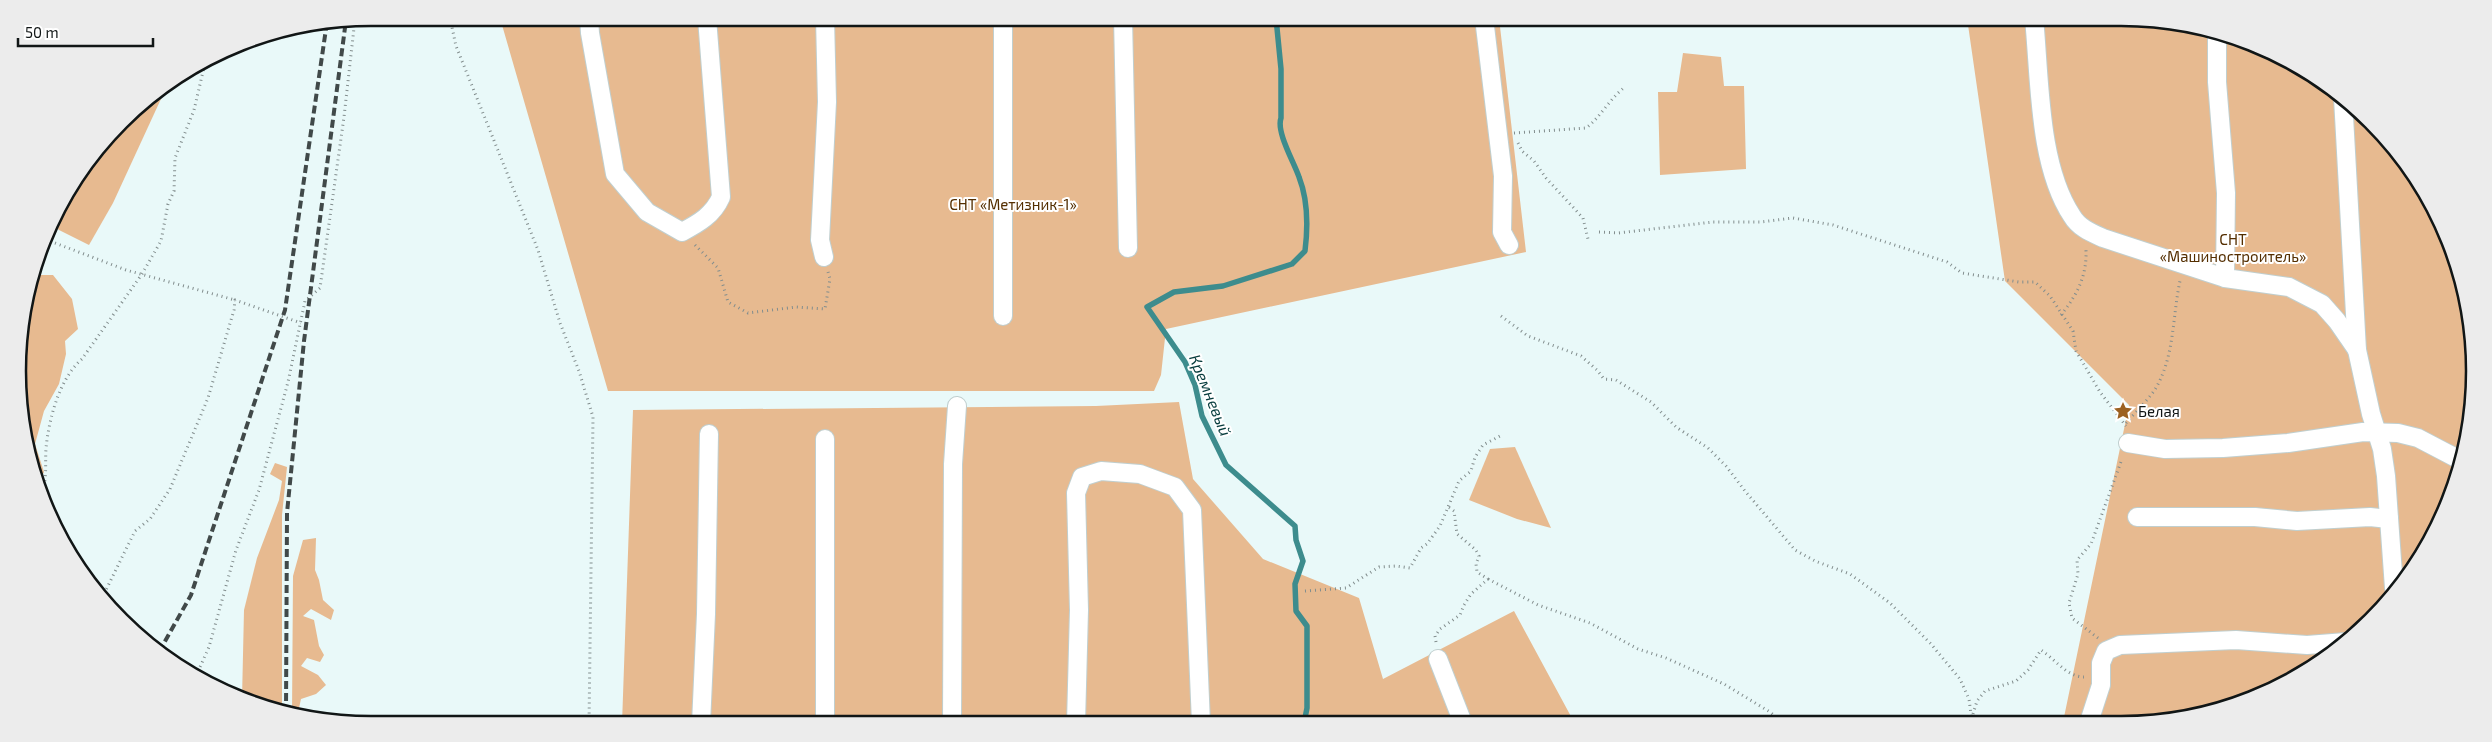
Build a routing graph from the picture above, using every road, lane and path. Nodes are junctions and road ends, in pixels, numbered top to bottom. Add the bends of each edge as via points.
1 (452, 26) edge
2 (590, 26) edge
3 (708, 26) edge
4 (826, 26) edge
5 (1003, 26) edge
6 (1123, 26) edge
7 (1485, 26) edge
8 (2035, 26) edge
9 (354, 27) edge
10 (2217, 40) edge
11 (203, 70) edge
12 (1625, 87) dead end
13 (2344, 108) edge
14 (2085, 229) junction
15 (682, 232) junction
16 (1599, 232) dead end
17 (1588, 239) dead end
18 (52, 240) edge
19 (1510, 245) dead end
20 (1128, 248) dead end
21 (824, 258) joint
22 (2184, 264) junction
23 (142, 274) junction
24 (2225, 278) junction
25 (235, 300) junction
26 (2061, 315) junction
27 (1003, 316) dead end
28 (1501, 316) dead end
29 (301, 323) junction
30 (2358, 350) junction
31 (957, 406) dead end
32 (2126, 423) junction
33 (2378, 433) junction
34 (709, 434) dead end
35 (1500, 436) dead end
36 (824, 439) dead end
37 (2128, 442) junction
38 (2455, 457) edge
39 (45, 482) edge
40 (1447, 506) junction
41 (2137, 517) dead end
42 (2389, 519) junction
43 (1488, 579) junction
44 (2394, 583) edge
45 (106, 591) edge
46 (1305, 591) dead end
47 (2333, 643) edge
48 (2104, 657) junction
49 (1438, 659) joint
50 (199, 670) edge
51 (589, 716) edge
52 (701, 716) edge
53 (825, 716) edge
54 (952, 716) edge
55 (1076, 716) edge
56 (1201, 716) edge
57 (1460, 716) edge
58 (1775, 716) edge
59 (1972, 716) joint
60 (2091, 716) edge

1 - 51 path via 456,46 538,250 593,417
2 - 15 lane via 615,174 647,212
3 - 15 lane via 721,197 715,210
4 - 21 lane via 827,102 820,240
5 - 27 lane
6 - 20 lane
7 - 19 lane via 1504,176 1502,232
8 - 14 lane via 2045,142 2061,196 2073,218
9 - 29 path via 320,288 305,301
10 - 24 lane via 2226,193
11 - 23 path via 194,110 175,158 174,191 168,204 161,241
12 - 17 path via 1586,128 1510,133 1522,151 1583,218
13 - 30 lane
14 - 22 lane via 2131,248
14 - 26 path via 2083,276 2077,293
15 - 21 path via 718,268 728,302 748,313 796,307 825,309 830,279
16 - 26 path via 1618,234 1713,222 1792,218 1833,225 1947,262 1962,273 2035,282 2050,296
18 - 23 path via 91,258
22 - 24 lane
22 - 32 path via 2165,368 2153,391
23 - 25 path
23 - 39 path via 82,360 73,368 57,400 48,441
24 - 30 lane via 2289,287 2322,304
25 - 29 path
25 - 45 path via 208,398 170,489 150,519 135,532
26 - 32 path via 2073,331 2076,351 2100,392
28 - 59 path via 1528,336 1581,356 1604,379 1616,380 1651,402 1676,427 1708,448 1795,550 1862,582 1890,603 1931,644 1960,679
29 - 50 path via 259,490 236,550 209,647
30 - 33 lane
31 - 54 lane via 953,464
32 - 37 path
33 - 37 lane via 2223,448 2165,449
33 - 38 lane via 2418,438
33 - 42 lane
34 - 52 lane
35 - 40 path via 1482,445 1471,471 1459,481
36 - 53 lane
37 - 48 path via 2091,544 2077,560 2078,574 2069,603 2072,618 2100,639
40 - 43 path via 1454,511 1457,534 1479,556 1477,572
40 - 46 path via 1440,526 1410,568 1379,567 1346,588
41 - 42 lane via 2255,517 2297,521
42 - 44 lane
43 - 49 path via 1471,594 1460,615 1435,636
43 - 58 path via 1538,604 1590,623 1638,649 1724,684
47 - 48 lane via 2307,645 2226,640 2120,645
48 - 59 path via 2094,672 2082,678 2064,670 2042,650 2016,681 1985,691 1976,701
48 - 60 lane via 2101,685
49 - 57 lane
55 - 56 lane via 1079,610 1076,493 1082,477 1101,471 1140,474 1175,487 1192,510

